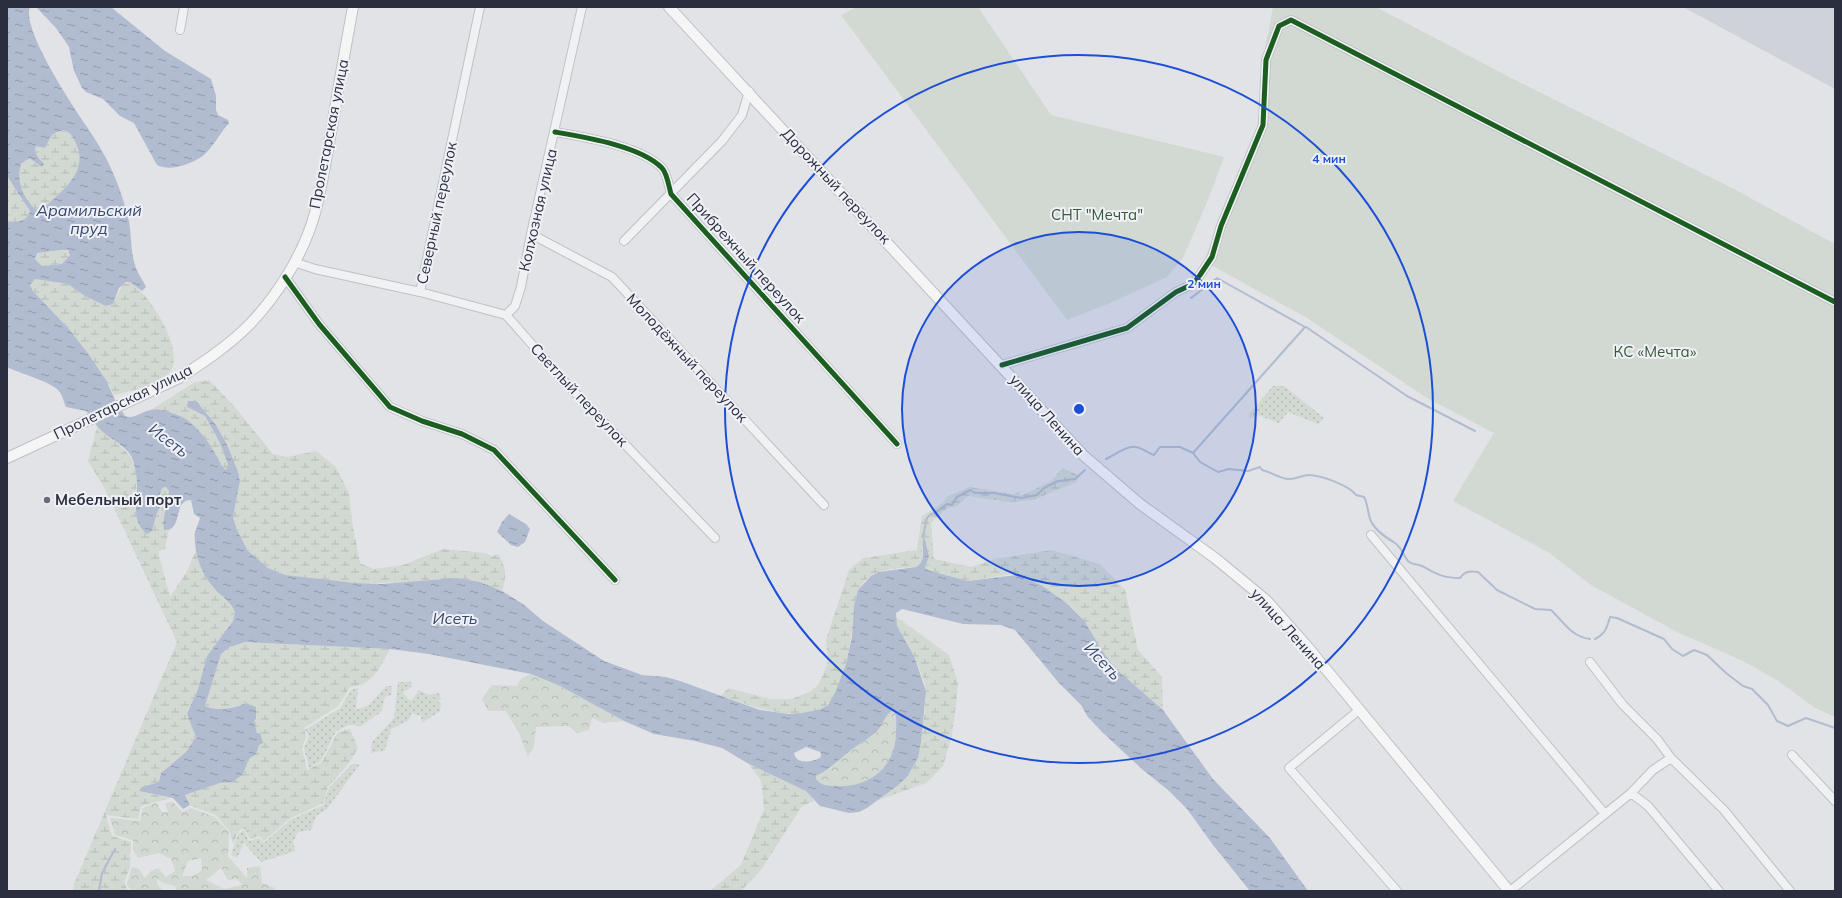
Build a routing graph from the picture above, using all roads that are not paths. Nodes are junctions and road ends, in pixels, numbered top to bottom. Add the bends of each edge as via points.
1 (184, 7) edge
2 (353, 7) edge
3 (480, 7) edge
4 (582, 7) edge
5 (670, 7) edge
6 (180, 30) dead end
7 (749, 91) junction
8 (556, 132) junction
9 (671, 194) junction
10 (531, 234) junction
11 (624, 241) dead end
12 (294, 262) junction
13 (286, 277) junction
14 (420, 292) junction
15 (1835, 302) edge
16 (506, 315) junction
17 (1002, 365) junction
18 (897, 444) dead end
19 (7, 458) edge
20 (824, 505) dead end
21 (1371, 535) dead end
22 (716, 538) dead end
23 (614, 580) dead end
24 (1590, 662) dead end
25 (1359, 710) junction
26 (1792, 755) dead end
27 (1671, 758) junction
28 (1631, 793) junction
29 (1835, 801) edge
30 (1605, 814) junction
31 (1397, 891) edge
32 (1509, 891) edge
33 (1719, 891) edge
34 (1790, 891) edge

1 - 6 street
2 - 12 main road, Пролетарская улица via 322,185 314,215
3 - 14 street, Северный переулок
4 - 8 street, Колхозная улица
5 - 7 main road, Дорожный переулок
7 - 9 street via 742,115 722,141
7 - 17 main road, Дорожный переулок
8 - 9 street, Прибрежный переулок via 606,143 647,157 663,169
8 - 10 street, Колхозная улица
9 - 11 street
9 - 18 street, Прибрежный переулок
10 - 16 street, Колхозная улица via 521,287 515,306
10 - 20 street, Молодёжный переулок via 612,277
12 - 13 main road, Пролетарская улица
12 - 14 street, Северный переулок
13 - 19 main road, Пролетарская улица via 250,324 221,349 179,378
13 - 23 street via 319,324 390,407 462,434 494,450
14 - 16 street
15 - 17 street via 1292,20 1279,26 1266,60 1263,126 1212,257 1193,284 1160,303 1127,328
16 - 22 street, Светлый переулок via 565,382
17 - 25 main road, улица Ленина via 1097,468 1266,600
21 - 30 street
24 - 27 street via 1623,705 1657,739
25 - 31 street via 1289,768
25 - 32 main road, улица Ленина
26 - 29 street
27 - 28 street via 1653,770
27 - 34 street via 1724,810
28 - 30 street
28 - 33 street via 1648,806
30 - 32 street

